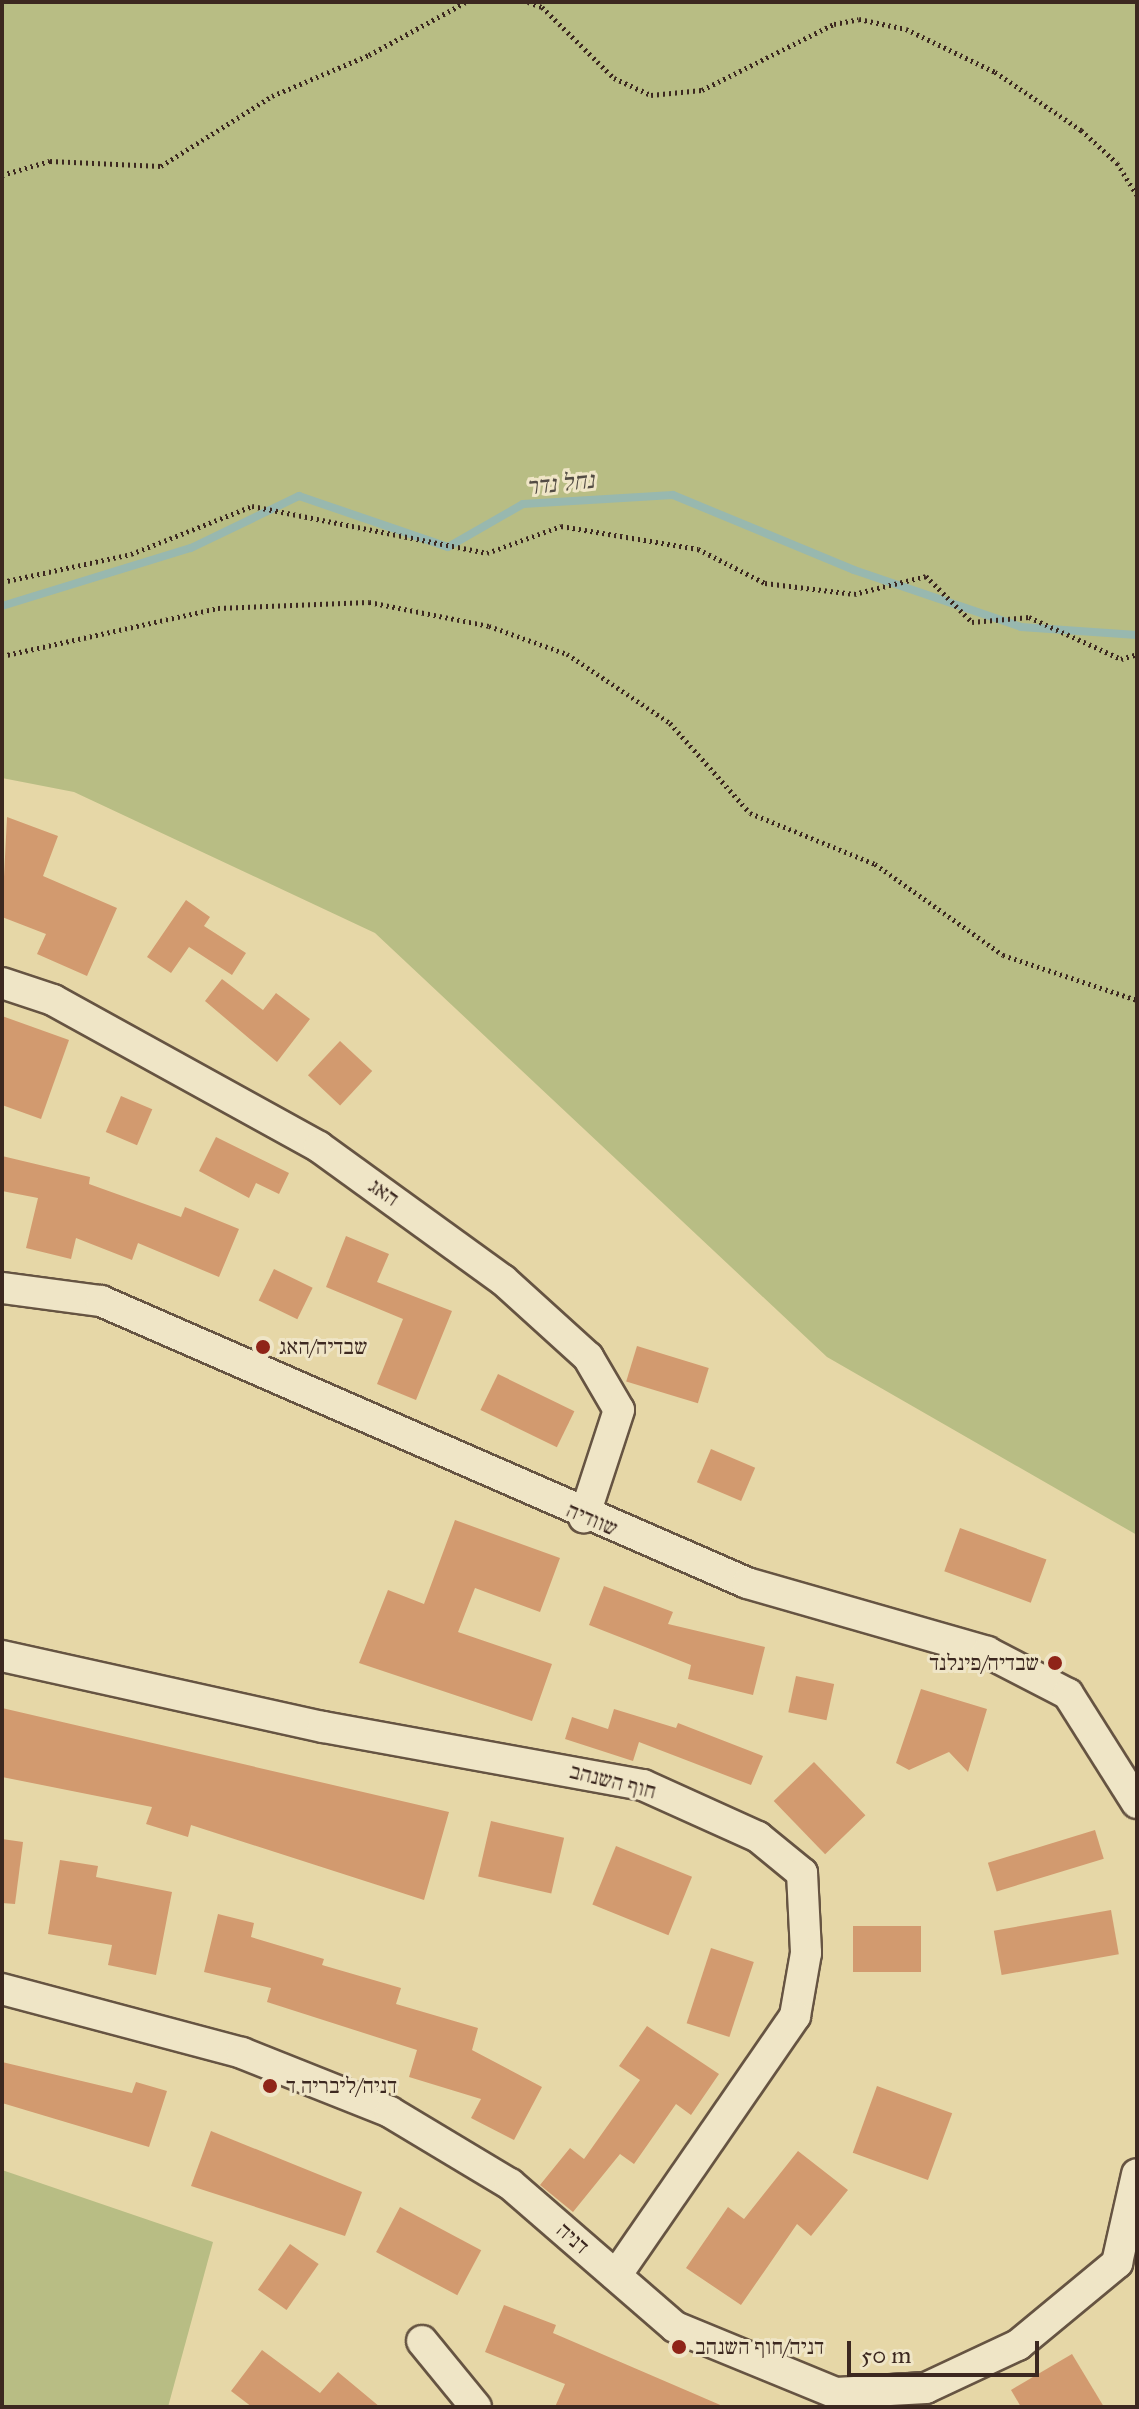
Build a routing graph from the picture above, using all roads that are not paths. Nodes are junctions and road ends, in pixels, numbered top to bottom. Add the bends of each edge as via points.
1 (2, 983) edge
2 (2, 1288) edge
3 (584, 1517) junction
4 (2, 1656) edge
5 (1129, 1764) edge
6 (1137, 1803) edge
7 (2, 1989) edge
8 (1137, 2174) edge
9 (1127, 2265) edge
10 (616, 2275) junction
11 (422, 2341) dead end
12 (476, 2407) edge

1 - 3 street, האג via 53,1000 319,1147 514,1289 588,1357 619,1410
2 - 3 street, שוודיה via 101,1301 158,1323
3 - 5 street, שוודיה via 747,1583 987,1652 1068,1694
4 - 10 street, חוף השנהב via 323,1727 643,1785 758,1837 802,1873 806,1953 795,2016
5 - 6 street, שוודיה
7 - 10 street, דניה via 242,2053 390,2112 510,2184
8 - 9 street
9 - 10 street, דניה via 1005,2351 926,2388 836,2393 675,2327
11 - 12 street

